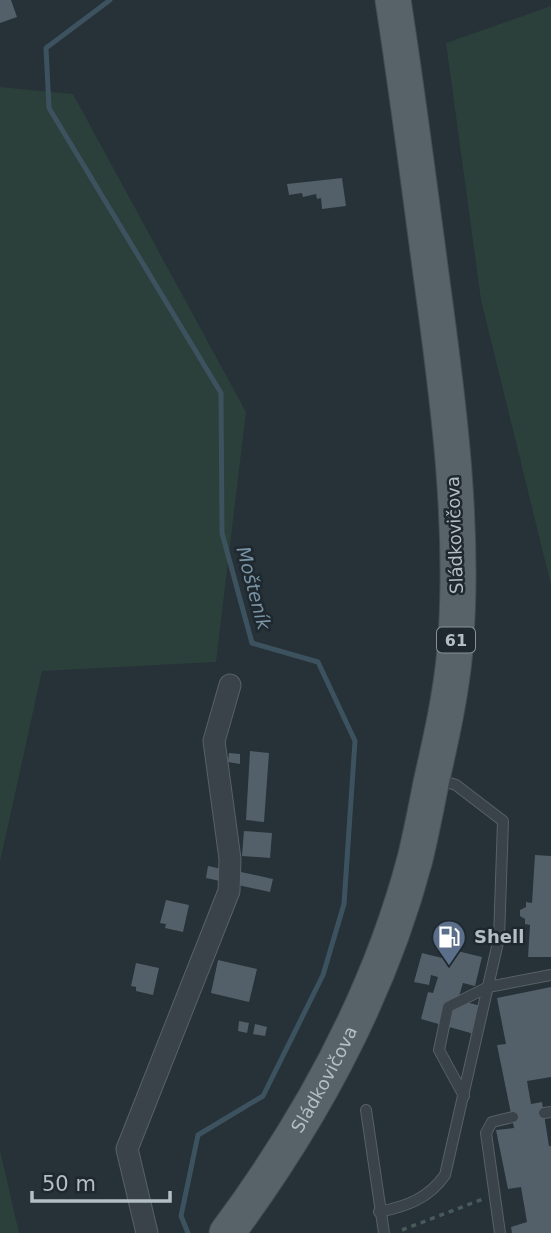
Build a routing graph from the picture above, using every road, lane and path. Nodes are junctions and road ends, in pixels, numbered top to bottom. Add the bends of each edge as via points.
1 (393, 0) edge
2 (230, 685) dead end
3 (432, 778) junction
4 (551, 975) edge
5 (488, 987) junction
6 (464, 1096) junction
7 (366, 1110) dead end
8 (513, 1117) dead end
9 (495, 1195) junction
10 (379, 1212) junction
11 (402, 1230) dead end
12 (147, 1233) edge
13 (227, 1233) edge
14 (384, 1233) edge
15 (500, 1233) edge

1 - 3 main road, Sládkovičova / 61 via 448,400 457,544 455,649
2 - 12 street via 214,741 230,859 229,891 127,1149
3 - 5 lane via 457,785 503,821 499,938
3 - 13 main road, Sládkovičova / 61 via 414,861 385,950 354,1023 298,1129
4 - 5 lane
5 - 6 lane
5 - 6 lane via 448,1007 439,1050
6 - 10 lane via 450,1160 439,1183 411,1205
7 - 10 lane
8 - 9 lane via 492,1122 486,1133
9 - 11 path
9 - 15 lane
10 - 14 lane

